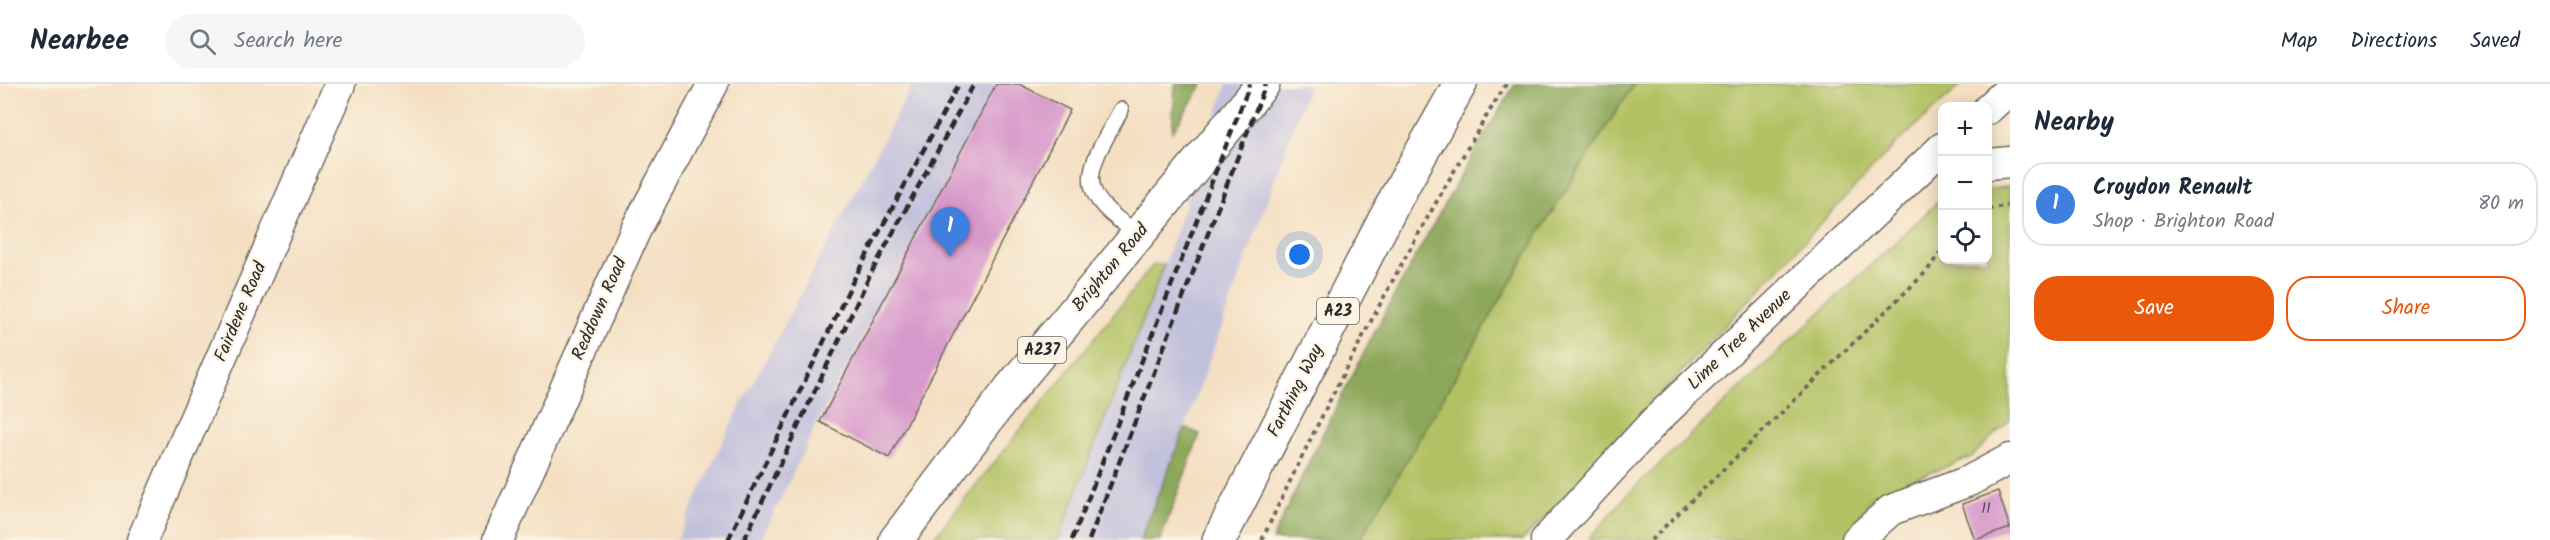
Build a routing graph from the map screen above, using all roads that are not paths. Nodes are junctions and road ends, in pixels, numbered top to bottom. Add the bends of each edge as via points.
1 (339, 84) edge
2 (713, 84) edge
3 (1263, 84) edge
4 (1460, 84) edge
5 (2010, 89) edge
6 (1992, 105) edge
7 (1121, 110) dead end
8 (1938, 155) edge
9 (2010, 162) edge
10 (1992, 164) edge
11 (1139, 234) junction
12 (2010, 459) edge
13 (142, 540) edge
14 (498, 540) edge
15 (896, 540) edge
16 (1219, 540) edge
17 (1546, 540) edge
18 (1857, 540) edge

1 - 13 street, Fairdene Road
2 - 14 street, Reddown Road via 635,231
3 - 11 main road, Brighton Road / A237
4 - 16 main road, Farthing Way / A23 via 1396,196
5 - 6 street
7 - 11 lane via 1090,170 1090,182 1109,212
8 - 17 street, Lime Tree Avenue via 1655,420
9 - 10 street
11 - 15 main road, Brighton Road / A237 via 1011,388
12 - 18 street via 1969,481 1891,510

